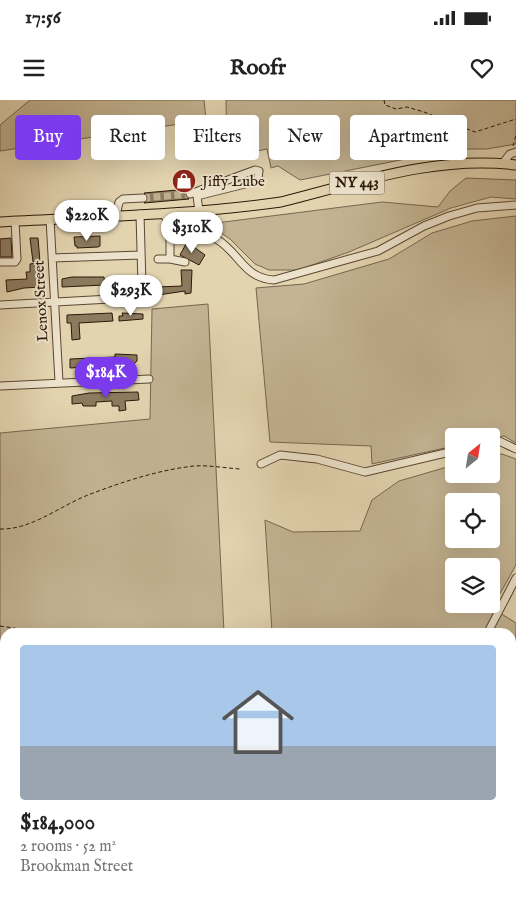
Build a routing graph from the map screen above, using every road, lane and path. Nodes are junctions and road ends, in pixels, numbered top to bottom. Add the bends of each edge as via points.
1 (384, 100) edge
2 (516, 119) edge
3 (516, 134) edge
4 (513, 153) edge
5 (502, 163) junction
6 (516, 165) edge
7 (190, 194) tunnel mouth
8 (143, 198) tunnel mouth
9 (516, 205) edge
10 (198, 211) junction
11 (163, 213) junction
12 (140, 214) junction
13 (116, 216) junction
14 (50, 219) junction
15 (16, 221) junction
16 (0, 222) edge
17 (170, 224) junction
18 (141, 255) junction
19 (52, 258) junction
20 (158, 259) dead end
21 (170, 259) junction
22 (0, 262) edge
23 (186, 262) dead end
24 (54, 302) junction
25 (0, 305) edge
26 (149, 379) dead end
27 (59, 382) junction
28 (0, 386) edge
29 (500, 441) edge
30 (516, 449) edge
31 (445, 453) edge
32 (261, 464) dead end
33 (240, 469) dead end
34 (0, 529) edge
35 (516, 578) edge
36 (0, 626) edge
37 (13, 628) edge
38 (490, 628) edge

1 - 2 path via 385,105 396,109 407,107 475,132
3 - 4 path
4 - 5 street
5 - 6 main road, NY 443
5 - 10 main road, NY 443 via 467,162 435,166 281,202
7 - 10 street via 259,171 253,182 197,196
8 - 13 street via 123,199 119,202
9 - 17 street via 477,208 443,218 378,251 274,280 251,274 224,244 213,237
10 - 11 main road, NY 443
11 - 12 main road, NY 443
11 - 17 street
12 - 13 main road, NY 443
12 - 18 street
13 - 14 main road, NY 443
14 - 15 main road, NY 443
14 - 19 street, Lenox Street
15 - 16 main road, NY 443
15 - 22 street via 18,259
17 - 21 street
18 - 19 street
18 - 24 street via 142,288 132,298
19 - 24 street, Lenox Street
20 - 21 street
21 - 23 street
24 - 25 street
24 - 27 street, Lenox Street
26 - 27 street
27 - 28 street
29 - 30 street
31 - 32 street via 365,472 317,459 280,456
33 - 34 path via 196,466 153,473 86,495 51,514
35 - 38 street
36 - 37 path

